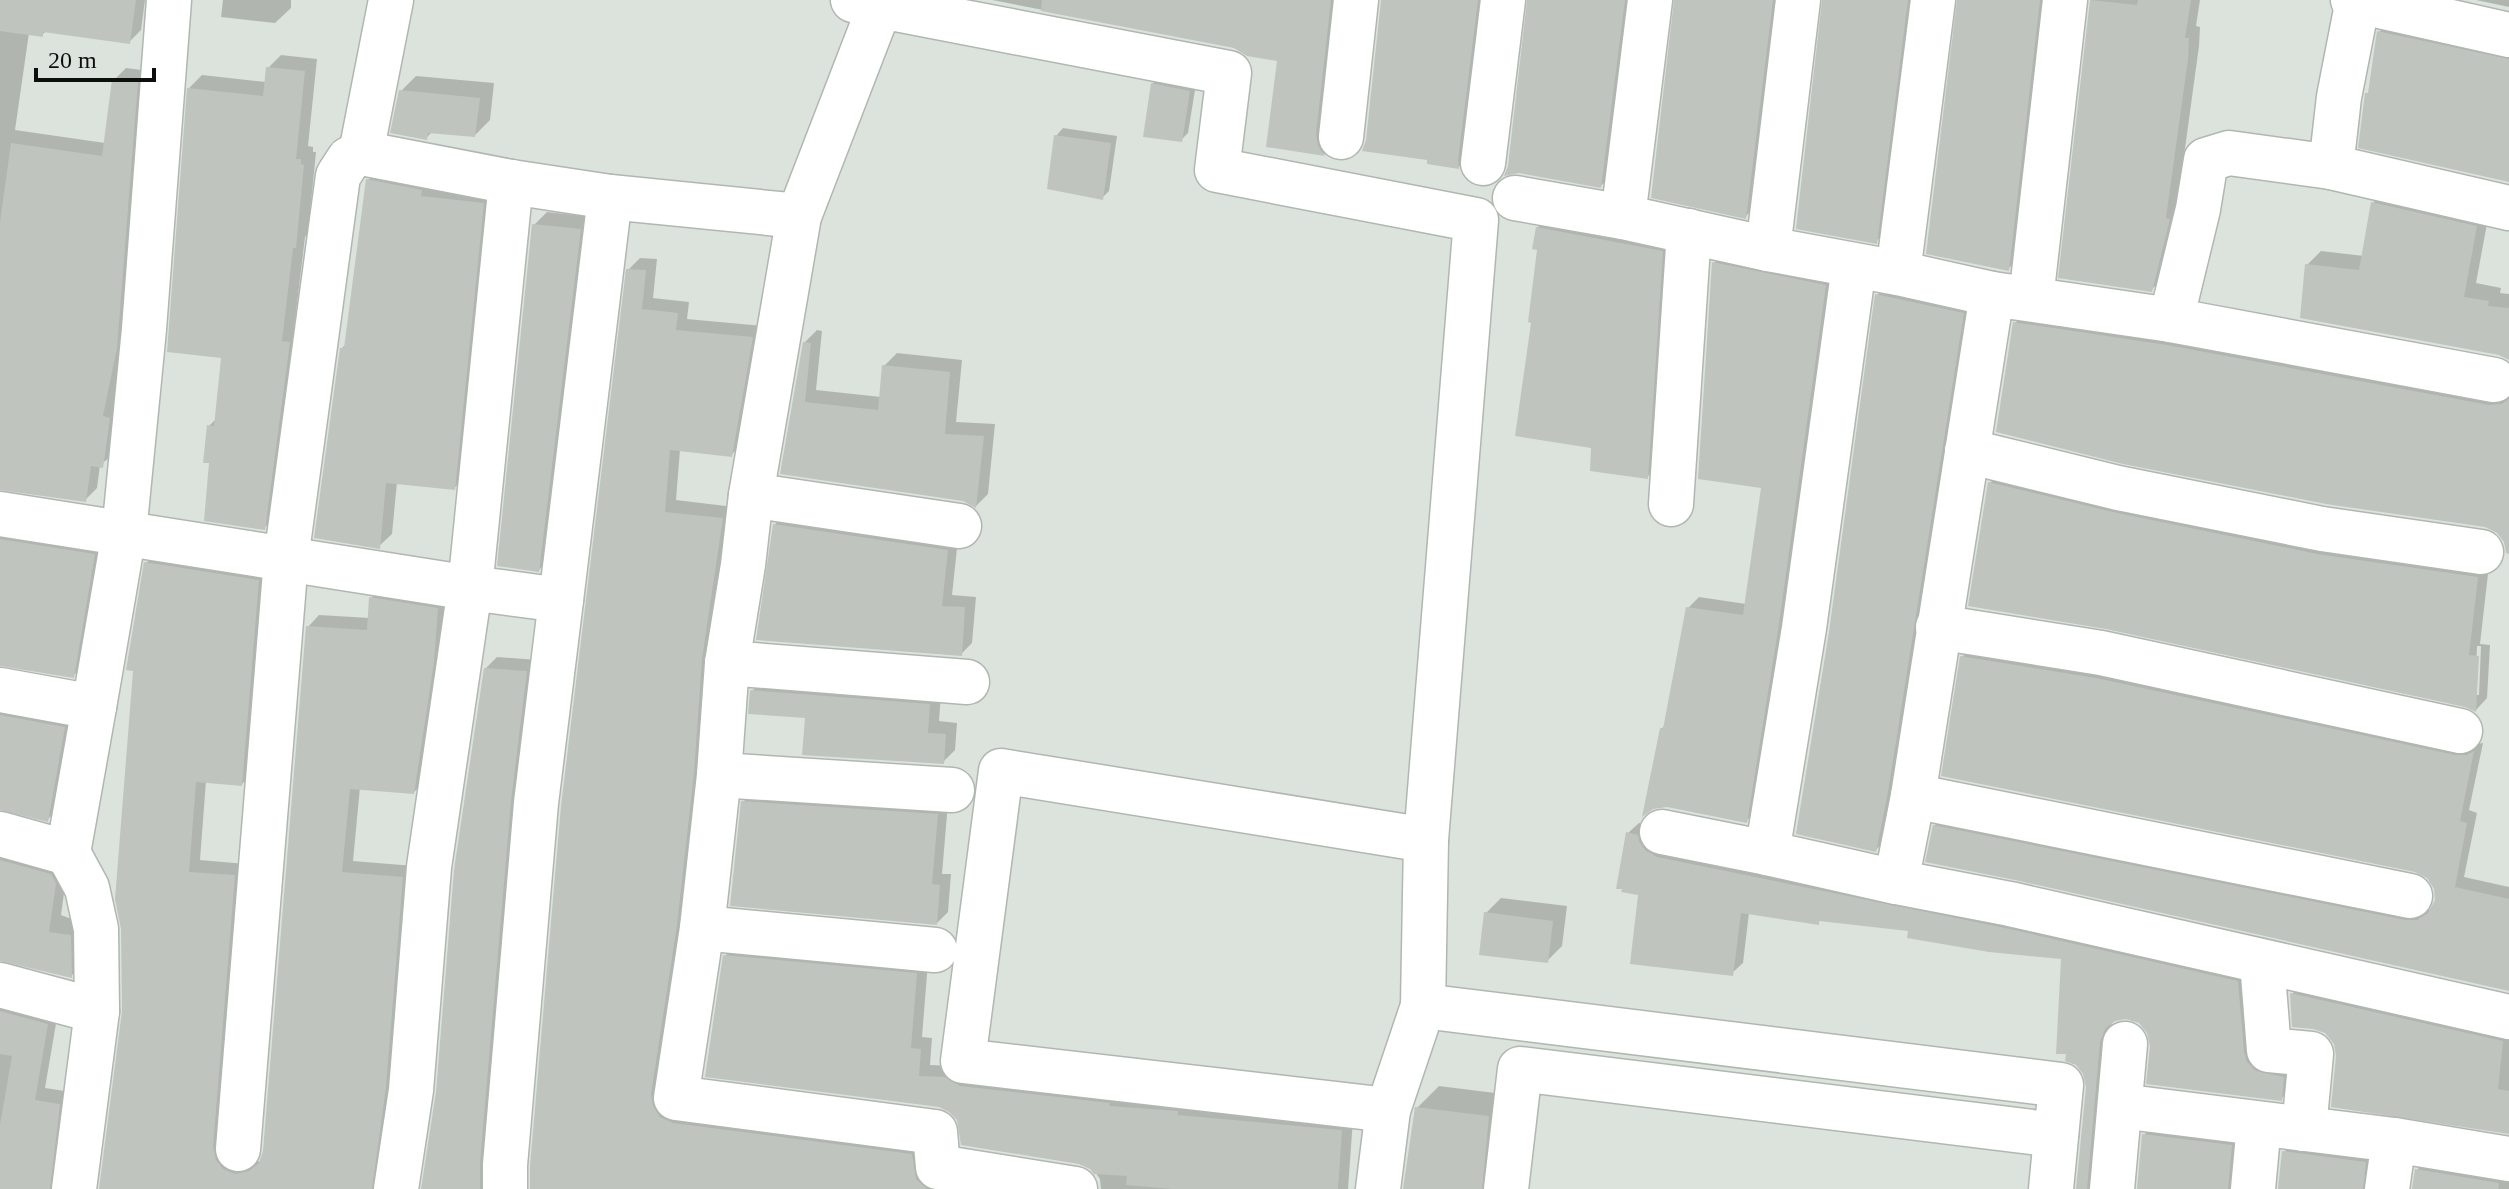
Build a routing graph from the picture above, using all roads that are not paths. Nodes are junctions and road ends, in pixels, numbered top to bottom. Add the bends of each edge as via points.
1 (169, 0) edge
2 (391, 0) edge
3 (1356, 0) edge
4 (1503, 0) edge
5 (1650, 0) edge
6 (1798, 0) edge
7 (1933, 0) edge
8 (2065, 0) edge
9 (2356, 0) edge
10 (871, 2) edge
11 (2509, 35) edge
12 (1341, 137) dead end
13 (361, 153) junction
14 (1483, 163) dead end
15 (2331, 167) junction
16 (511, 182) junction
17 (610, 197) junction
18 (1515, 198) dead end
19 (2509, 208) edge
20 (799, 216) junction
21 (1623, 217) junction
22 (1689, 231) junction
23 (1768, 249) junction
24 (1854, 266) junction
25 (1898, 273) junction
26 (2012, 297) junction
27 (2171, 320) junction
28 (2494, 380) dead end
29 (1967, 451) junction
30 (751, 495) junction
31 (1671, 504) dead end
32 (0, 514) edge
33 (959, 526) dead end
34 (124, 533) junction
35 (2481, 552) dead end
36 (286, 559) junction
37 (470, 588) junction
38 (561, 600) junction
39 (1938, 627) junction
40 (727, 663) junction
41 (967, 682) dead end
42 (0, 690) edge
43 (94, 707) junction
44 (2460, 731) dead end
45 (719, 775) junction
46 (952, 790) dead end
47 (1913, 796) junction
48 (1662, 832) dead end
49 (0, 834) edge
50 (1426, 840) junction
51 (68, 853) junction
52 (1767, 853) junction
53 (1896, 882) junction
54 (2410, 896) dead end
55 (702, 928) junction
56 (935, 950) dead end
57 (2262, 962) junction
58 (0, 985) edge
59 (1423, 1006) junction
60 (97, 1011) junction
61 (2509, 1017) edge
62 (1526, 1019) junction
63 (2125, 1044) dead end
64 (1520, 1069) junction
65 (2120, 1106) junction
66 (1388, 1110) junction
67 (2259, 1124) junction
68 (2304, 1129) junction
69 (2056, 1135) junction
70 (2394, 1140) junction
71 (238, 1149) dead end
72 (2509, 1159) edge
73 (938, 1178) edge
74 (74, 1189) edge
75 (396, 1189) edge
76 (505, 1189) edge
77 (1075, 1189) edge
78 (1378, 1189) edge
79 (1506, 1189) edge
80 (2051, 1189) edge
81 (2112, 1189) edge
82 (2253, 1189) edge
83 (2387, 1189) edge

1 - 34 street
2 - 13 street
3 - 12 street
4 - 14 street
5 - 21 street
6 - 23 street
7 - 25 street
8 - 26 street
9 - 11 street
9 - 15 street
10 - 20 street
10 - 50 street via 1229,73 1217,170 1476,220
13 - 16 street
13 - 36 street via 349,159 338,176
15 - 19 street
15 - 27 street via 2229,153 2206,160
16 - 17 street
16 - 37 street
17 - 20 street
17 - 38 street
18 - 21 street
20 - 30 street
21 - 22 street
22 - 23 street
22 - 31 street
23 - 24 street
24 - 25 street
24 - 52 street
25 - 26 street
26 - 27 street
26 - 29 street
27 - 28 street
29 - 35 street via 2322,529
29 - 39 street
30 - 33 street
30 - 40 street
32 - 34 street
34 - 36 street
34 - 43 street
36 - 37 street
36 - 71 street
37 - 38 street
37 - 75 street via 429,867 411,1090
38 - 76 street via 536,803
39 - 44 street via 2101,653
39 - 47 street
40 - 41 street
40 - 45 street
42 - 43 street
43 - 51 street
45 - 46 street
45 - 55 street
47 - 53 street
47 - 54 street
48 - 52 street
49 - 51 street
50 - 59 street
50 - 66 street via 1001,771 963,1061
51 - 60 street via 87,888 96,929
52 - 53 street
53 - 57 street
55 - 56 street
55 - 73 street via 676,1098 935,1132
57 - 61 street
57 - 68 street via 2269,1050 2311,1054
58 - 60 street
59 - 62 street
59 - 66 street
60 - 74 street
62 - 64 street
62 - 69 street via 2061,1085
63 - 65 street
64 - 69 street
64 - 79 street
65 - 67 street
65 - 81 street
66 - 78 street
67 - 68 street
67 - 82 street
68 - 70 street
69 - 80 street
70 - 72 street
70 - 83 street
73 - 77 street

